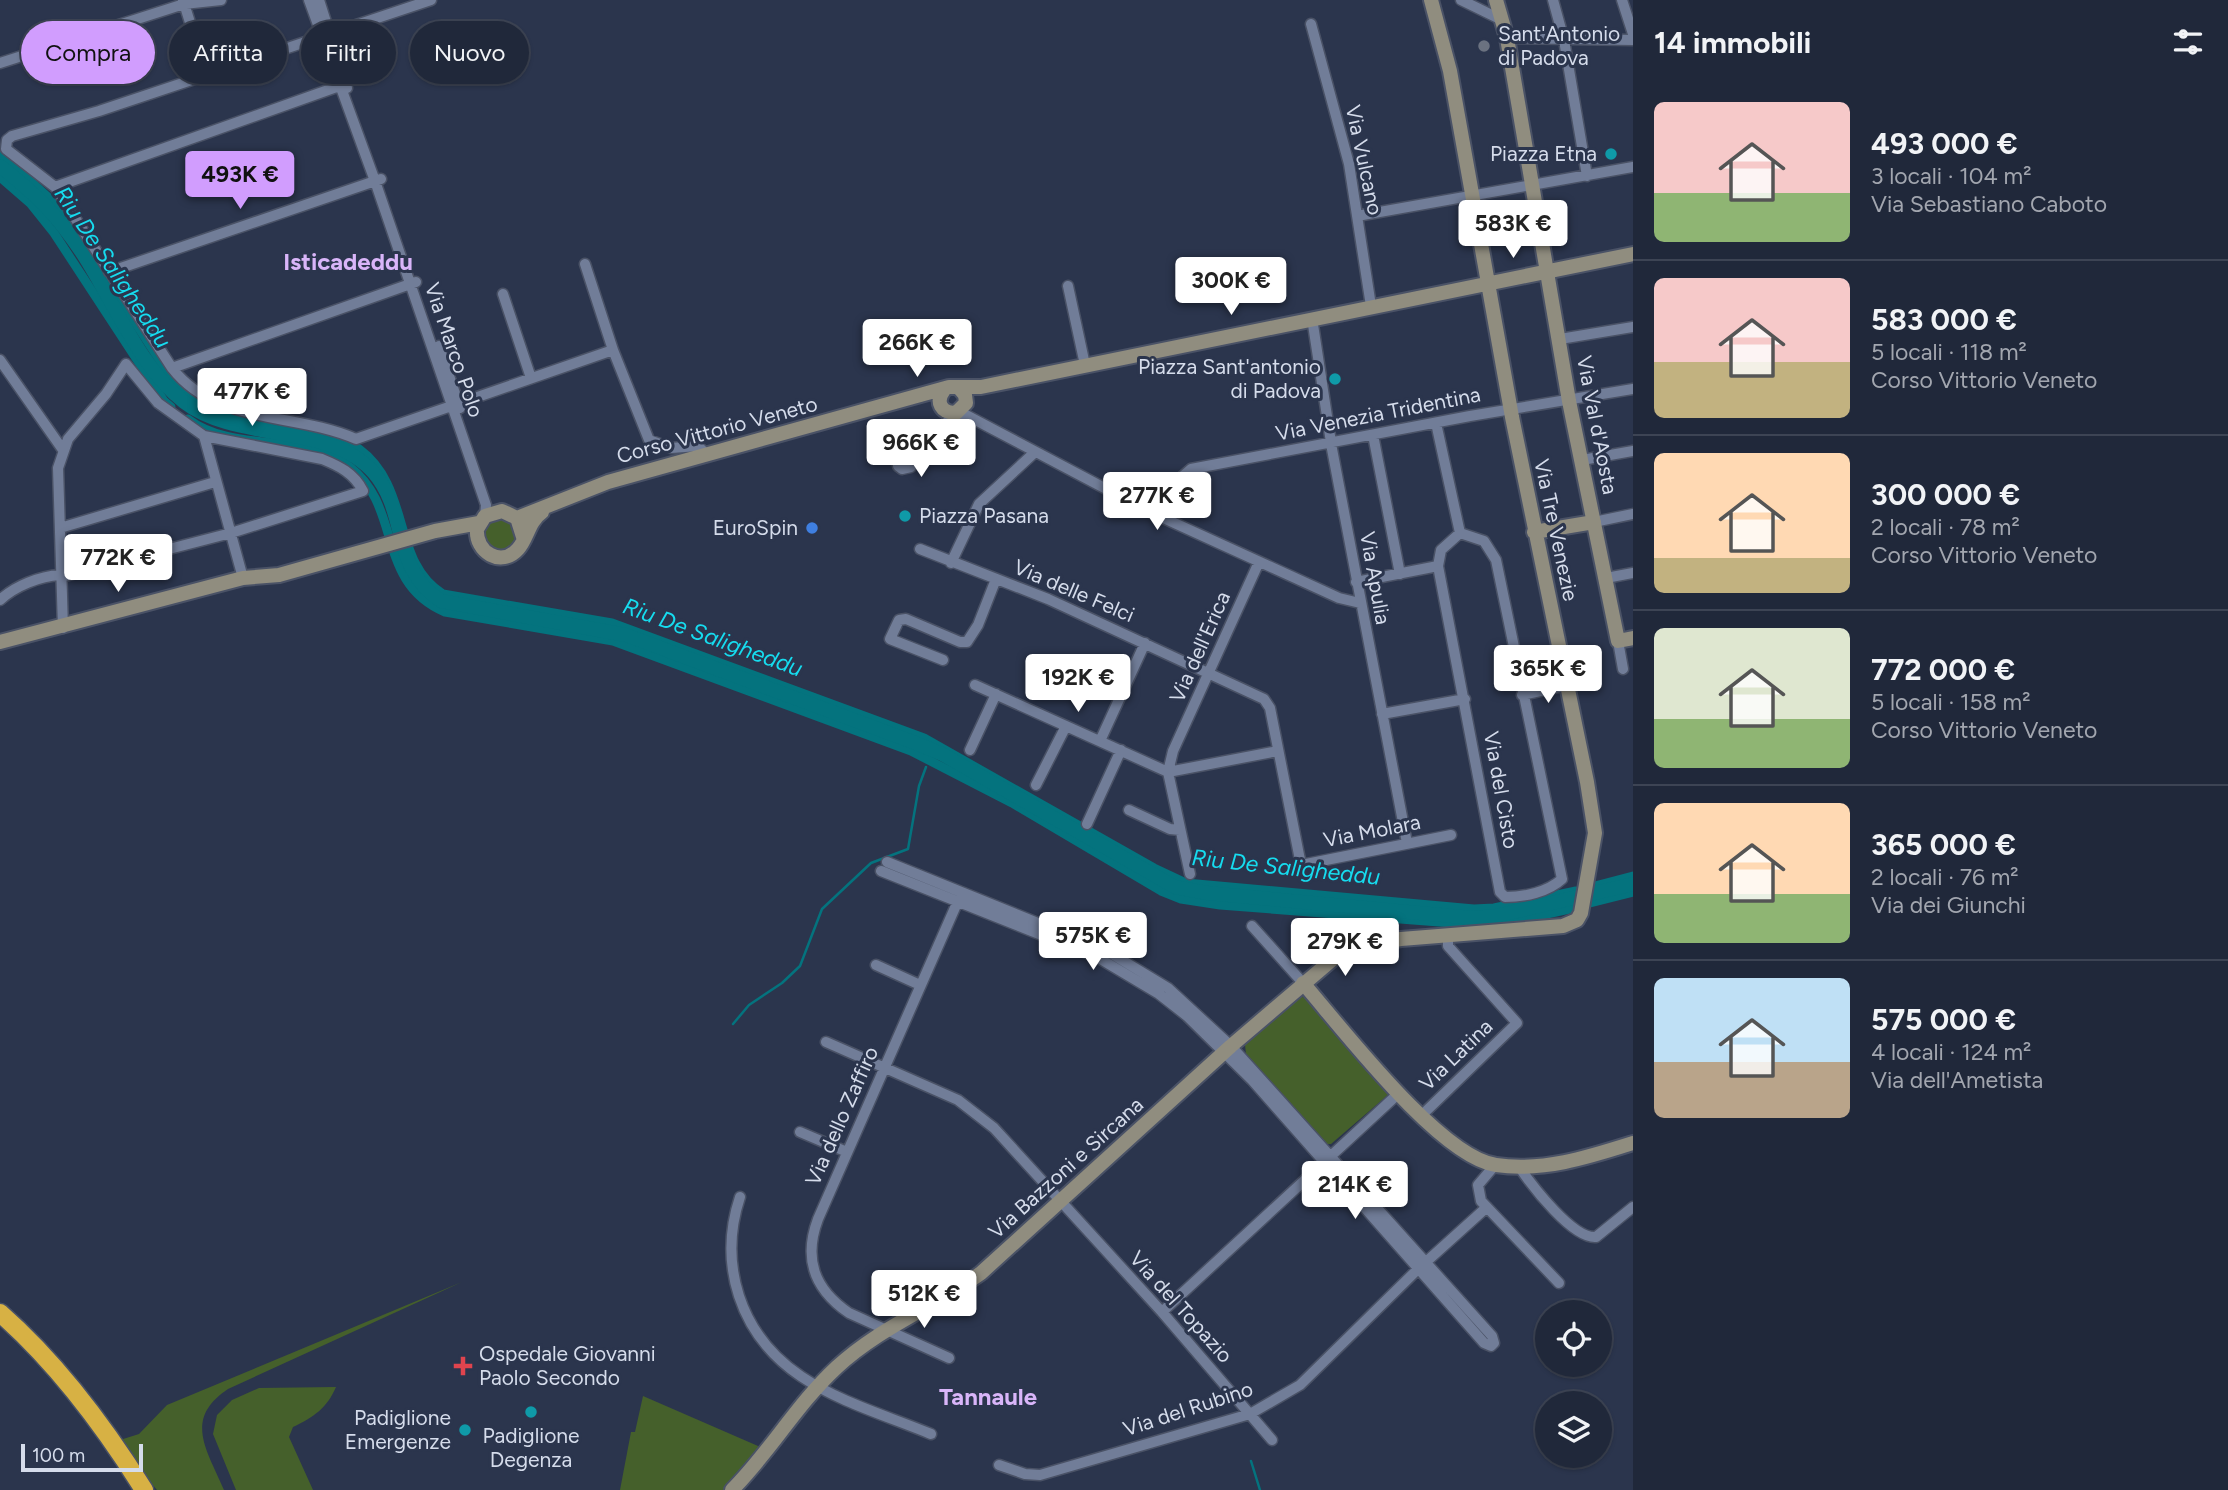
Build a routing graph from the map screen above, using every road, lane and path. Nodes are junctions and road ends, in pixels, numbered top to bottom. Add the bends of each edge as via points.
1 (221, 0) edge
2 (309, 0) edge
3 (319, 0) edge
4 (431, 0) edge
5 (1431, 0) edge
6 (1461, 0) edge
7 (1496, 0) edge
8 (1553, 0) edge
9 (1622, 0) edge
10 (183, 2) edge
11 (1502, 20) junction
12 (189, 21) edge
13 (319, 21) edge
14 (323, 21) edge
15 (368, 21) edge
16 (1311, 24) dead end
17 (1633, 34) edge
18 (1507, 38) junction
19 (1564, 40) junction
20 (1633, 40) edge
21 (0, 63) edge
22 (177, 84) edge
23 (343, 85) joint
24 (1633, 167) edge
25 (1587, 176) junction
26 (378, 180) junction
27 (1530, 186) junction
28 (55, 187) junction
29 (1472, 195) junction
30 (1357, 216) junction
31 (1633, 254) edge
32 (585, 264) dead end
33 (1545, 271) junction
34 (109, 272) junction
35 (414, 283) junction
36 (1488, 283) junction
37 (1068, 286) dead end
38 (503, 294) dead end
39 (1371, 306) junction
40 (1312, 318) junction
41 (1633, 327) edge
42 (1560, 339) junction
43 (613, 350) junction
44 (0, 360) edge
45 (1085, 365) junction
46 (172, 368) junction
47 (531, 378) junction
48 (1633, 389) edge
49 (1569, 401) junction
50 (455, 403) junction
51 (955, 404) junction
52 (1511, 410) junction
53 (1436, 423) junction
54 (1373, 435) junction
55 (204, 436) junction
56 (929, 438) junction
57 (1331, 443) junction
58 (63, 450) junction
59 (906, 450) junction
60 (1633, 451) edge
61 (1034, 453) junction
62 (706, 454) junction
63 (914, 459) junction
64 (1582, 460) junction
65 (215, 482) junction
66 (548, 508) junction
67 (502, 511) junction
68 (1148, 511) junction
69 (1633, 514) edge
70 (517, 518) junction
71 (482, 520) junction
72 (1594, 522) junction
73 (60, 528) junction
74 (449, 529) junction
75 (1534, 532) junction
76 (231, 533) junction
77 (1460, 533) junction
78 (523, 537) junction
79 (478, 542) junction
80 (920, 550) dead end
81 (1259, 562) junction
82 (951, 563) junction
83 (1438, 566) junction
84 (1633, 573) edge
85 (1400, 574) junction
86 (61, 576) junction
87 (243, 578) junction
88 (1606, 578) junction
89 (996, 579) junction
90 (1356, 582) junction
91 (0, 600) edge
92 (1360, 603) junction
93 (63, 628) junction
94 (1625, 640) edge
95 (0, 642) edge
96 (1145, 643) junction
97 (943, 660) dead end
98 (1623, 669) dead end
99 (1210, 672) junction
100 (975, 685) dead end
101 (1568, 685) junction
102 (996, 694) junction
103 (1522, 695) junction
104 (1465, 699) junction
105 (1382, 714) junction
106 (1066, 726) junction
107 (1100, 741) junction
108 (970, 750) dead end
109 (1121, 750) junction
110 (1278, 751) junction
111 (1168, 772) junction
112 (1036, 785) dead end
113 (1129, 810) dead end
114 (1087, 824) dead end
115 (1180, 830) junction
116 (1451, 835) dead end
117 (1407, 843) junction
118 (1301, 865) joint
119 (884, 867) dead end
120 (1190, 874) dead end
121 (960, 896) junction
122 (1252, 926) dead end
123 (1448, 935) junction
124 (1349, 951) junction
125 (876, 965) dead end
126 (1303, 984) junction
127 (920, 985) junction
128 (1318, 1002) junction
129 (826, 1042) dead end
130 (1228, 1049) junction
131 (884, 1067) junction
132 (1399, 1093) junction
133 (1422, 1115) junction
134 (800, 1132) dead end
135 (1633, 1143) edge
136 (847, 1152) junction
137 (1327, 1159) junction
138 (1495, 1165) junction
139 (1520, 1168) junction
140 (740, 1196) dead end
141 (1061, 1202) junction
142 (1488, 1207) junction
143 (1633, 1207) edge
144 (1422, 1265) junction
145 (1559, 1283) dead end
146 (1162, 1312) junction
147 (0, 1313) edge
148 (886, 1329) junction
149 (949, 1357) dead end
150 (817, 1387) junction
151 (1250, 1413) junction
152 (931, 1434) dead end
153 (1272, 1440) dead end
154 (999, 1465) dead end
155 (144, 1490) edge
156 (732, 1490) edge

1 - 10 street
2 - 13 street, Via Marco Polo
3 - 14 street, Via Marco Polo
4 - 15 street
5 - 29 street, Via Tre Venezie via 1450,71
6 - 11 street
7 - 11 street, Via Val d'Aosta
8 - 19 street
9 - 17 street
10 - 12 street
10 - 21 street
11 - 18 street, Via Val d'Aosta
16 - 30 street, Via Vulcano via 1349,164
18 - 19 street
18 - 27 street, Via Val d'Aosta
19 - 20 street
19 - 25 street
22 - 28 street via 12,136 6,149
23 - 26 street, Via Marco Polo
23 - 28 street
24 - 25 street
25 - 27 street
26 - 34 street
26 - 35 street, Via Marco Polo
27 - 29 street
27 - 33 street, Via Val d'Aosta
28 - 34 street
29 - 30 street
29 - 36 street, Via Tre Venezie
30 - 39 street, Via Vulcano
31 - 33 street, Corso Vittorio Veneto
32 - 43 street
33 - 36 street, Corso Vittorio Veneto
33 - 42 street, Via Val d'Aosta
34 - 46 street
35 - 46 street
35 - 50 street, Via Marco Polo
36 - 39 street, Corso Vittorio Veneto
36 - 52 street, Via Tre Venezie
37 - 45 street
38 - 47 street
39 - 40 street, Corso Vittorio Veneto
40 - 45 street, Corso Vittorio Veneto
40 - 57 street, Via Apulia
41 - 42 street
42 - 49 street, Via Val d'Aosta
43 - 47 street
43 - 62 street via 649,440 671,448 698,446
44 - 58 street
45 - 51 street, Corso Vittorio Veneto via 981,387
46 - 50 street via 192,390 215,404 324,426 356,439
47 - 50 street
48 - 49 street, Via Venezia Tridentina
49 - 52 street, Via Venezia Tridentina
49 - 64 street, Via Val d'Aosta
50 - 67 street, Via Marco Polo via 492,503
50 - 71 street, Via Marco Polo via 487,507
51 - 56 street
51 - 61 street
51 - 62 street, Corso Vittorio Veneto via 900,402
52 - 53 street, Via Venezia Tridentina
52 - 75 street, Via Tre Venezie
53 - 54 street, Via Venezia Tridentina
53 - 77 street
54 - 57 street, Via Venezia Tridentina
54 - 85 street
55 - 58 street via 158,402 126,363
55 - 65 street
55 - 76 street via 322,459 340,466 363,491
56 - 59 street
56 - 63 street
57 - 68 street, Via Venezia Tridentina via 1191,469
57 - 90 street, Via Apulia
58 - 73 street via 58,468
59 - 63 street
59 - 63 street via 898,453 898,466 908,468
60 - 64 street
61 - 68 street
61 - 82 street via 979,504
62 - 66 street, Corso Vittorio Veneto via 594,487
64 - 72 street, Via Val d'Aosta
65 - 73 street
65 - 76 street
66 - 70 street, Corso Vittorio Veneto
66 - 78 street, Corso Vittorio Veneto via 531,522
67 - 70 street
67 - 71 street
68 - 81 street
69 - 72 street
70 - 78 street
71 - 74 street
71 - 79 street
72 - 75 street
72 - 88 street, Via Val d'Aosta
73 - 86 street
74 - 79 street
74 - 87 street via 279,575
75 - 101 street, Via Tre Venezie
76 - 86 street
76 - 87 street
77 - 83 street via 1446,542
77 - 103 street via 1484,541 1496,560
78 - 79 street via 516,551 503,557 488,554
80 - 82 street, Via delle Felci
81 - 92 street
81 - 99 street, Via dell'Erica
82 - 89 street, Via delle Felci
83 - 85 street
83 - 104 street, Via del Cisto
84 - 88 street
85 - 90 street
86 - 91 street via 50,575 10,591
86 - 93 street
87 - 93 street
88 - 94 street, Via Val d'Aosta
89 - 96 street, Via delle Felci
89 - 97 street via 967,642 900,620 890,639
90 - 92 street, Via Apulia
92 - 105 street, Via Apulia
93 - 95 street
94 - 98 street, Via Val d'Aosta
96 - 99 street, Via delle Felci
96 - 107 street
99 - 110 street, Via delle Felci via 1264,699
99 - 111 street, Via dell'Erica via 1173,751
100 - 102 street
101 - 103 street
101 - 123 street, Via Tre Venezie via 1595,833 1583,909 1577,920 1563,926
102 - 106 street
102 - 108 street
103 - 104 street, Via del Cisto via 1562,879 1552,887 1506,897 1500,891
104 - 105 street
105 - 117 street, Via Apulia
106 - 107 street
106 - 112 street
107 - 109 street
109 - 111 street
109 - 114 street
110 - 111 street
110 - 118 street, Via delle Felci
111 - 115 street, Via dell'Erica
113 - 115 street
115 - 120 street, Via dell'Erica
116 - 117 street, Via Molara
117 - 118 street, Via Molara
119 - 121 street
121 - 127 street, Via dello Zaffiro
121 - 130 street via 1130,975
122 - 126 street
123 - 124 street
123 - 133 street, Via Latina via 1448,946 1517,1023
124 - 126 street, Via Bazzoni e Sircana
124 - 128 street via 1317,985
125 - 127 street
126 - 128 street
126 - 130 street, Via Bazzoni e Sircana
127 - 131 street, Via dello Zaffiro
128 - 132 street
129 - 131 street, Via del Topazio
130 - 137 street
130 - 141 street, Via Bazzoni e Sircana
131 - 136 street, Via dello Zaffiro
131 - 141 street, Via del Topazio via 958,1100 976,1113
132 - 133 street
132 - 137 street
133 - 138 street via 1462,1151
134 - 136 street
135 - 139 street via 1561,1163
136 - 148 street, Via dello Zaffiro via 811,1237 812,1269 835,1303
137 - 144 street
137 - 146 street
138 - 139 street
138 - 142 street via 1479,1185 1481,1201
139 - 143 street via 1581,1235 1596,1237
140 - 150 street via 732,1220 731,1261 742,1306 764,1345 793,1373
141 - 146 street, Via del Topazio via 1123,1276
141 - 148 street, Via Bazzoni e Sircana via 955,1292
142 - 144 street, Via del Rubino
142 - 145 street
144 - 144 street via 1485,1343 1493,1344 1492,1336
144 - 151 street, Via del Rubino via 1300,1385
146 - 151 street, Via del Topazio
147 - 155 highway via 106,1432
148 - 149 street, Via dello Zaffiro
148 - 150 street, Via Bazzoni e Sircana
150 - 152 street
150 - 156 street, Via Bazzoni e Sircana
151 - 153 street, Via del Topazio
151 - 154 street, Via del Rubino via 1040,1475

